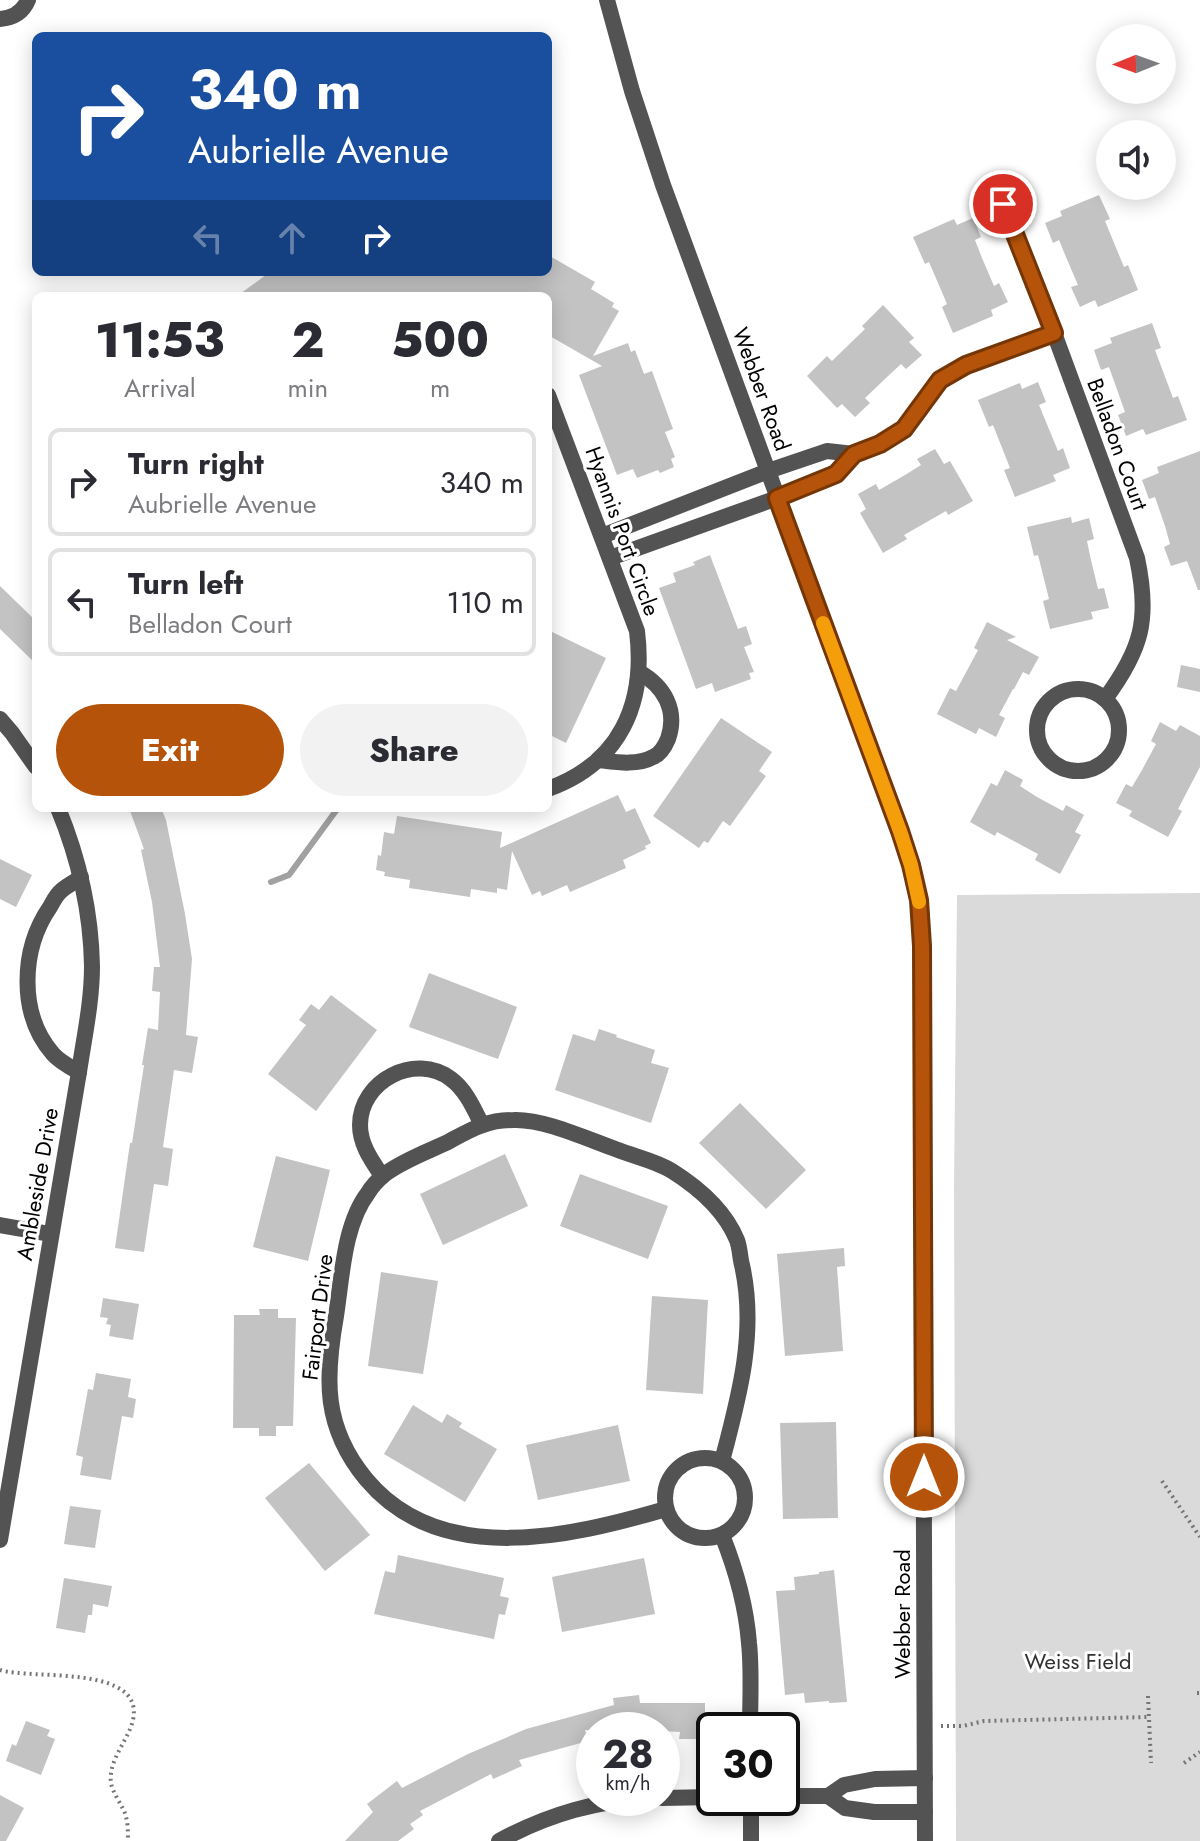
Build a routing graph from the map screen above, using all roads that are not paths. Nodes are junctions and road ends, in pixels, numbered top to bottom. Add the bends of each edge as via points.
1 (28, 0) edge
2 (607, 0) edge
3 (0, 19) edge
4 (1003, 204) dead end
5 (1054, 333) junction
6 (552, 405) edge
7 (854, 454) junction
8 (768, 471) junction
9 (777, 498) junction
10 (602, 536) junction
11 (610, 558) junction
12 (639, 672) junction
13 (1105, 699) junction
14 (0, 719) edge
15 (598, 760) junction
16 (32, 761) edge
17 (552, 787) edge
18 (60, 812) edge
19 (81, 877) junction
20 (79, 1072) junction
21 (482, 1125) junction
22 (382, 1176) junction
23 (0, 1225) edge
24 (50, 1234) junction
25 (722, 1461) junction
26 (666, 1509) junction
27 (722, 1535) junction
28 (0, 1540) edge
29 (750, 1712) edge
30 (925, 1778) junction
31 (800, 1796) edge
32 (828, 1796) junction
33 (576, 1808) edge
34 (925, 1812) junction
35 (751, 1816) edge
36 (499, 1841) edge
37 (751, 1841) edge
38 (925, 1841) edge

1 - 3 street via 19,13
2 - 8 street, Webber Road via 663,185
4 - 5 street, Belladon Court
5 - 7 street via 940,380 904,429
5 - 13 street, Belladon Court via 1143,586 1137,645
6 - 10 street, Hyannis Port Circle
7 - 8 street via 827,451
7 - 9 street via 836,474
8 - 9 street, Webber Road
8 - 10 street
9 - 11 street
9 - 30 street, Webber Road via 900,831 919,900
10 - 11 street, Hyannis Port Circle
11 - 12 street, Hyannis Port Circle via 637,631
12 - 15 street, Hyannis Port Circle via 624,725
12 - 15 street via 657,684 670,706 665,747 653,758 637,762
13 - 13 street via 1075,689 1047,703 1037,732 1050,761 1080,771 1108,758 1119,728
14 - 16 street
15 - 17 street, Hyannis Port Circle
18 - 19 street, Ambleside Drive
19 - 20 street, Ambleside Drive via 92,968
19 - 20 street via 60,892 34,937 28,991 44,1041 55,1057
20 - 24 street, Ambleside Drive
21 - 22 street, Fairport Drive
21 - 22 street via 451,1079 419,1069 387,1077 365,1104 360,1123 367,1153
21 - 25 street, Fairport Drive via 514,1120 544,1124 645,1160 697,1188 718,1210 737,1241 748,1315 747,1357
22 - 26 street, Fairport Drive via 355,1214 349,1235 328,1379 340,1439 373,1487 418,1521 472,1536 547,1536
23 - 24 street
24 - 28 street, Ambleside Drive
25 - 26 street via 709,1457 684,1463 667,1483
25 - 27 street via 739,1476 746,1498 739,1520
26 - 27 street via 688,1535
27 - 29 street via 746,1619
30 - 32 street via 875,1779 844,1785
30 - 34 street, Webber Road
31 - 32 street
32 - 34 street via 845,1808
33 - 36 street
34 - 38 street, Webber Road
35 - 37 street

